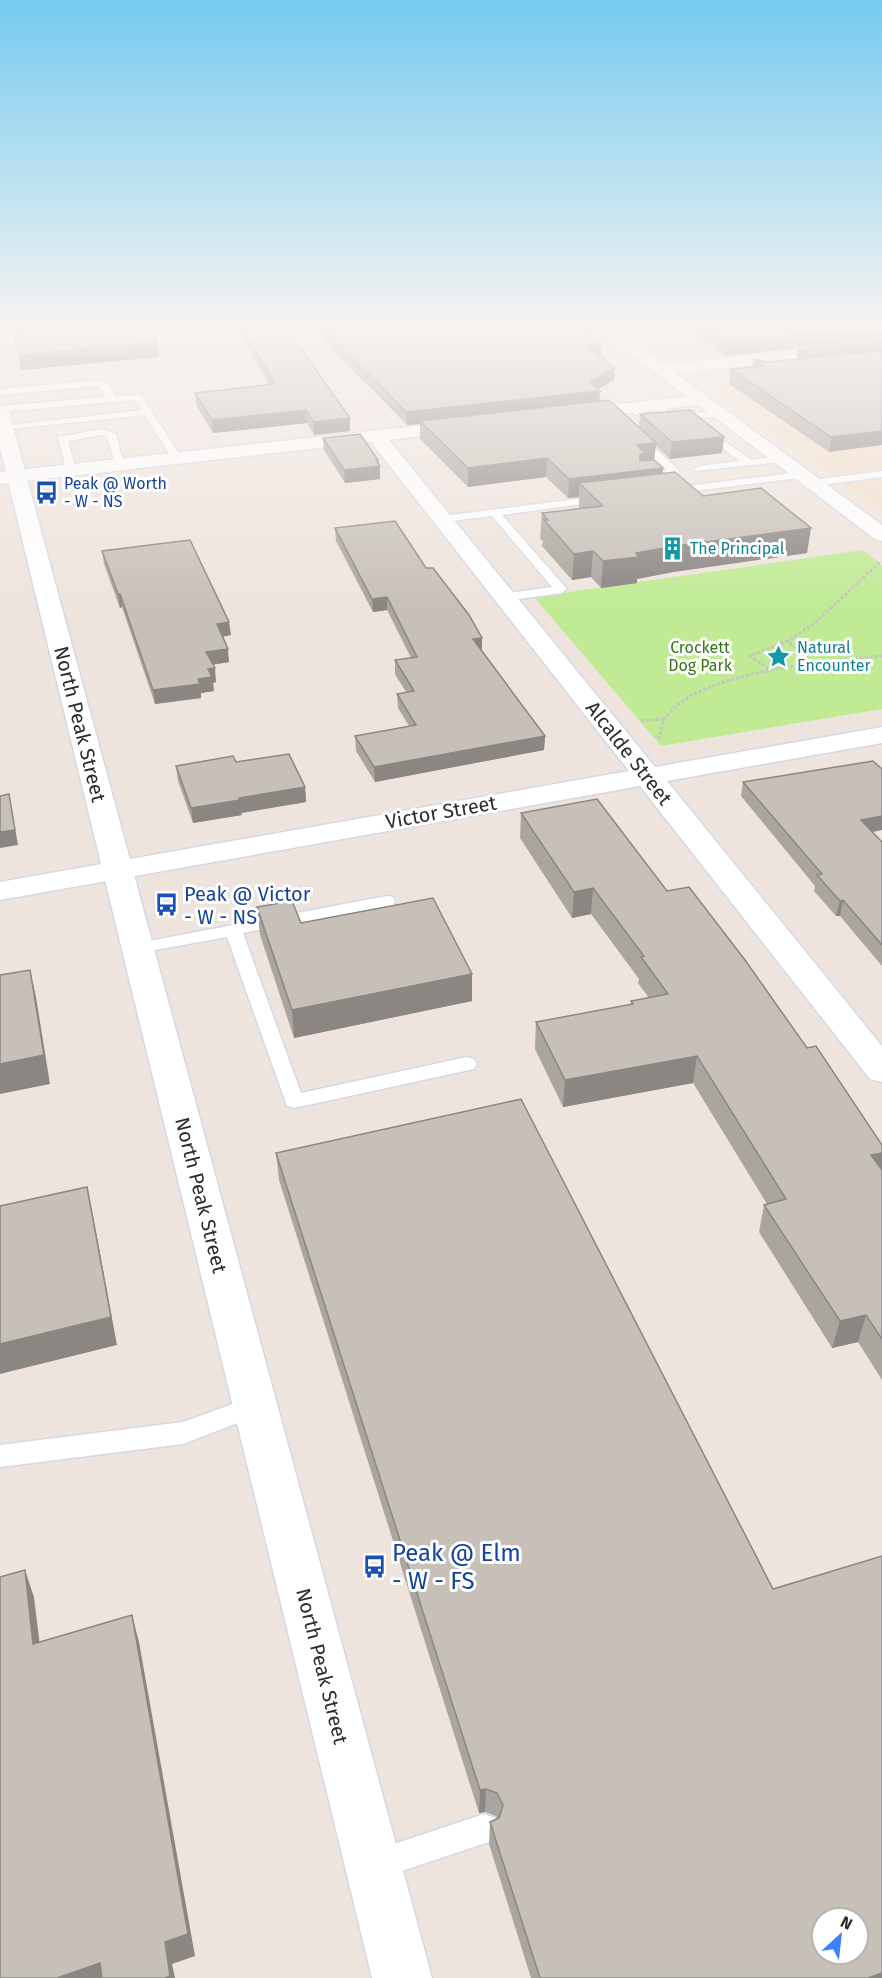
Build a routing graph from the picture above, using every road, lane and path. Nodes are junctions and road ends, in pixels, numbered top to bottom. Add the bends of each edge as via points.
1 (2, 420) edge
2 (154, 420) edge
3 (692, 420) edge
4 (728, 420) edge
5 (626, 421) edge
6 (480, 424) edge
7 (376, 436) junction
8 (177, 458) junction
9 (781, 459) junction
10 (748, 463) junction
11 (120, 464) junction
12 (699, 469) dead end
13 (71, 470) junction
14 (882, 474) edge
15 (644, 476) edge
16 (870, 476) junction
17 (8, 477) edge
18 (807, 479) junction
19 (882, 484) edge
20 (681, 489) junction
21 (658, 492) edge
22 (611, 498) edge
23 (693, 501) edge
24 (494, 513) junction
25 (443, 519) junction
26 (881, 533) edge
27 (882, 560) edge
28 (505, 597) junction
29 (787, 641) junction
30 (882, 656) edge
31 (811, 661) junction
32 (768, 669) junction
33 (664, 719) junction
34 (637, 722) dead end
35 (882, 735) edge
36 (659, 748) dead end
37 (647, 776) junction
38 (118, 870) junction
39 (0, 891) edge
40 (387, 901) dead end
41 (233, 930) junction
42 (138, 948) junction
43 (467, 1064) dead end
44 (882, 1070) edge
45 (255, 1406) junction
46 (0, 1456) edge
47 (484, 1829) dead end
48 (373, 1865) junction
49 (402, 1978) edge

1 - 17 street, North Peak Street
2 - 8 lane
3 - 10 lane
4 - 9 street
5 - 15 lane via 675,472
6 - 7 street
7 - 8 street
7 - 25 street, Alcalde Street
8 - 11 street
9 - 10 lane
9 - 18 street
10 - 12 lane
11 - 13 street
11 - 13 lane via 111,434 102,432 62,439
13 - 17 street
14 - 16 lane
16 - 18 lane
16 - 19 lane
17 - 38 street, North Peak Street
18 - 20 lane
18 - 26 street
20 - 21 lane
20 - 23 lane
22 - 24 lane
24 - 25 lane
24 - 28 lane via 561,589
25 - 28 street, Alcalde Street
27 - 29 path via 815,623
28 - 37 street, Alcalde Street
29 - 31 path
29 - 32 path via 750,656
30 - 31 path
31 - 32 path
32 - 33 path via 708,690
33 - 34 path
33 - 36 path
35 - 37 street, Victor Street
37 - 38 street, Victor Street
37 - 44 street, Alcalde Street
38 - 39 street, Victor Street
38 - 42 street, North Peak Street
40 - 41 lane
41 - 42 lane
41 - 43 lane via 294,1101
42 - 45 street, North Peak Street
45 - 46 lane via 183,1433
45 - 48 street, North Peak Street
47 - 48 lane
48 - 49 street, North Peak Street

